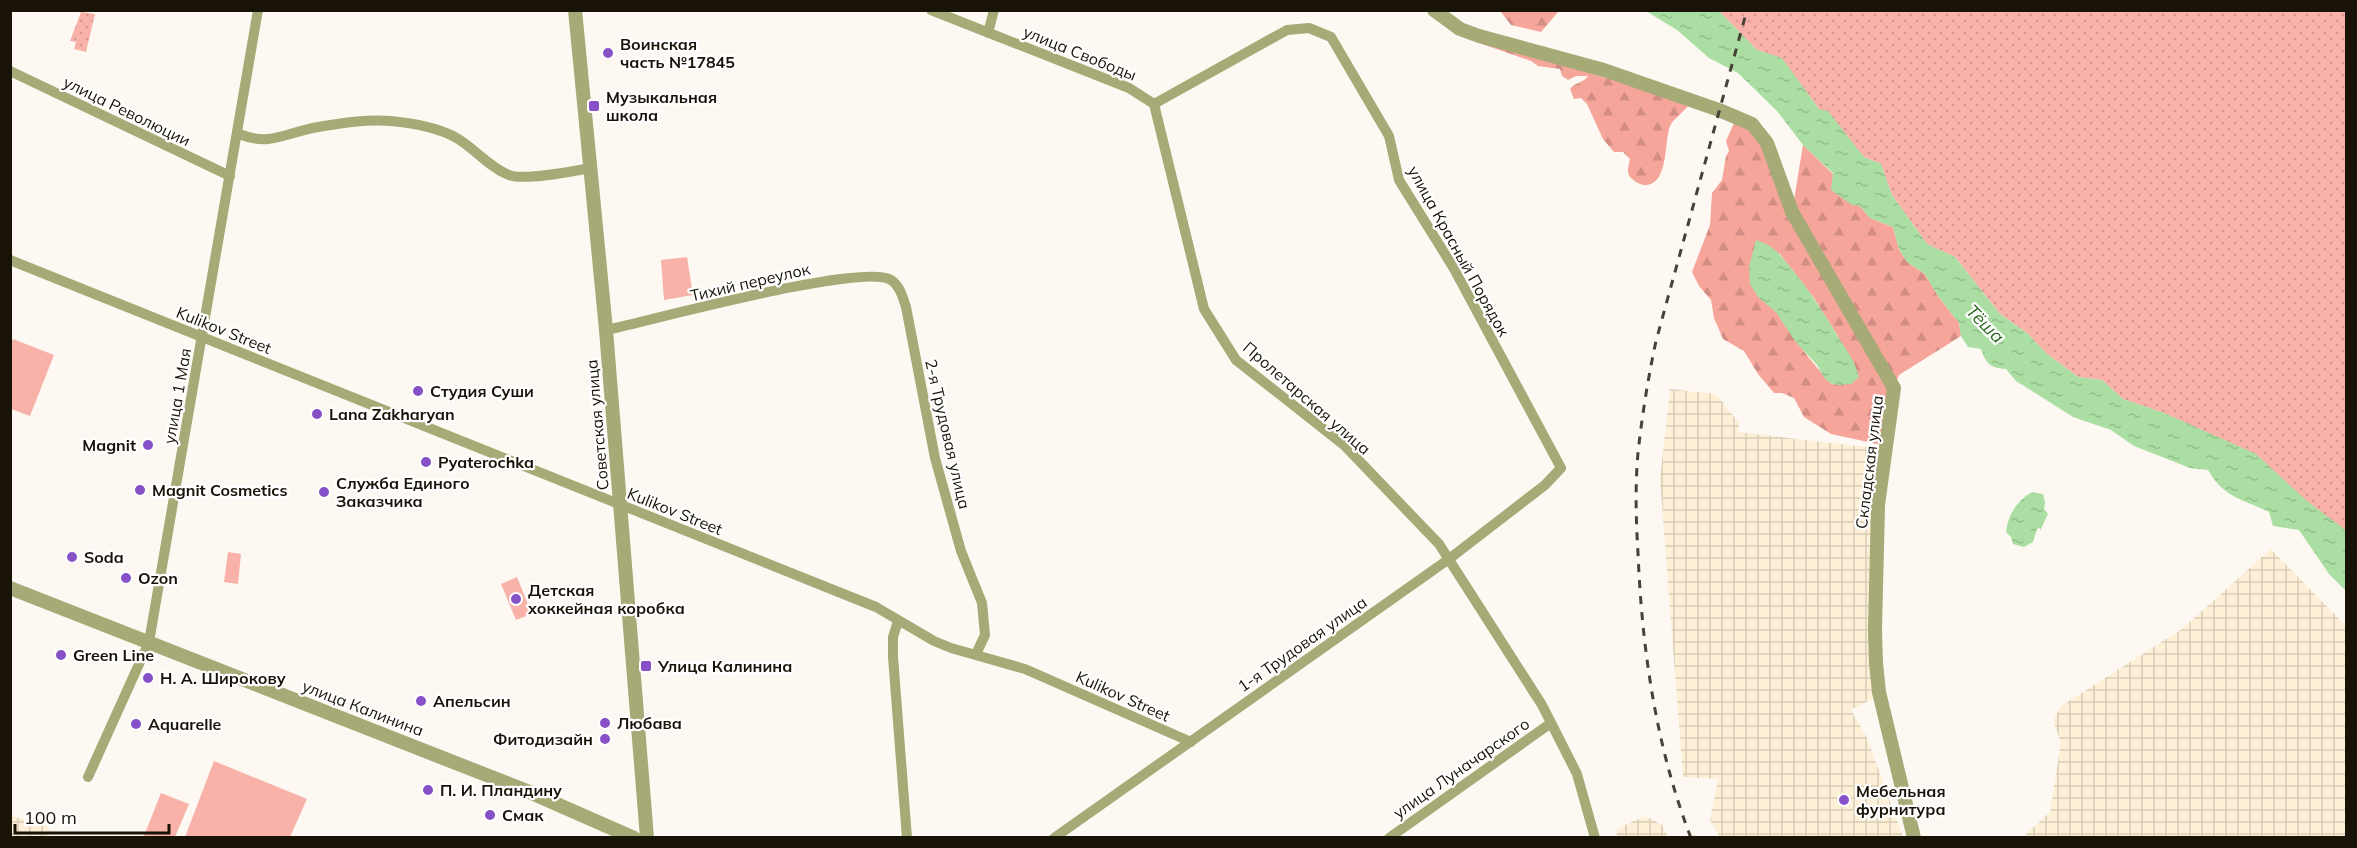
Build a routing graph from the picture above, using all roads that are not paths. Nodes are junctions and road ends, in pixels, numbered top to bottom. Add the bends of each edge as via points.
1 (258, 10) edge
2 (575, 10) edge
3 (931, 10) edge
4 (994, 10) edge
5 (1434, 10) edge
6 (988, 33) junction
7 (10, 71) edge
8 (1154, 104) junction
9 (239, 134) junction
10 (591, 168) junction
11 (231, 176) junction
12 (10, 260) edge
13 (899, 287) joint
14 (606, 330) junction
15 (202, 337) junction
16 (1561, 468) joint
17 (620, 505) junction
18 (1449, 559) junction
19 (10, 588) edge
20 (898, 621) junction
21 (149, 642) junction
22 (976, 654) junction
23 (1551, 723) junction
24 (1191, 742) junction
25 (88, 777) dead end
26 (634, 837) edge
27 (647, 837) edge
28 (907, 837) edge
29 (1054, 837) edge
30 (1389, 837) edge
31 (1595, 837) edge
32 (1914, 837) edge

1 - 9 street, улица 1 Мая
2 - 10 street, Советская улица
3 - 6 street, улица Свободы
4 - 6 street
5 - 32 street, Складская улица via 1460,29 1479,36 1604,70 1719,110 1752,124 1767,143 1792,212 1894,388 1878,506 1875,630 1879,692
6 - 8 street, улица Свободы via 1129,88
7 - 11 street, улица Революции
8 - 16 street, улица Красный Порядок via 1287,30 1309,28 1331,37 1389,136 1399,180 1453,267
8 - 18 street, Пролетарская улица via 1204,309 1236,360 1344,445
9 - 10 street via 271,140 317,127 390,121 454,136 511,176
9 - 11 street, улица 1 Мая
10 - 14 street, Советская улица
11 - 15 street, улица 1 Мая
12 - 15 street, Kulikov Street
13 - 14 street, Тихий переулок via 890,279 870,275 822,281
13 - 22 street, 2-я Трудовая улица via 934,458 961,551 982,603 985,635
14 - 17 street, Советская улица
15 - 17 street, Kulikov Street
15 - 21 street, улица 1 Мая
16 - 18 street, 1-я Трудовая улица via 1545,485
17 - 20 street, Kulikov Street via 876,607
17 - 27 street, Советская улица
18 - 23 street, Пролетарская улица
18 - 24 street, 1-я Трудовая улица
19 - 21 street, улица Калинина
20 - 22 street, Kulikov Street via 934,641
20 - 28 street via 893,657
21 - 25 street, улица 1 Мая
21 - 26 street, улица Калинина
22 - 24 street, Kulikov Street via 1025,669
23 - 30 street, улица Луначарского
23 - 31 street, Пролетарская улица via 1577,774
24 - 29 street, 1-я Трудовая улица

